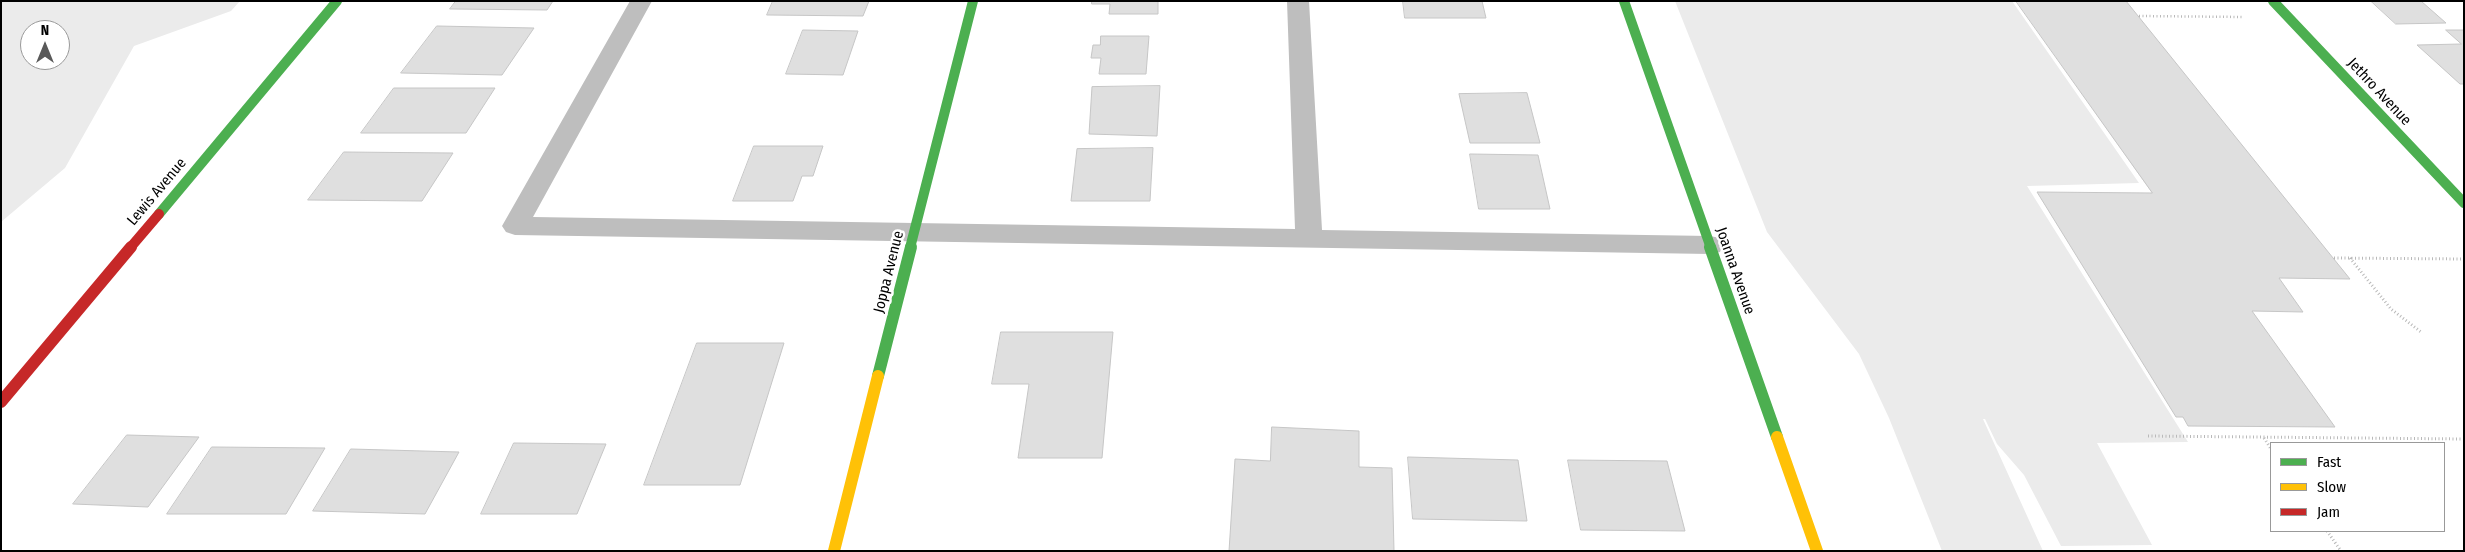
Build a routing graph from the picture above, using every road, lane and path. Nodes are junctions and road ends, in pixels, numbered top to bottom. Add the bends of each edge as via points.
1 (337, 1) edge
2 (641, 1) edge
3 (973, 1) edge
4 (1298, 1) edge
5 (1624, 1) edge
6 (2272, 1) edge
7 (2139, 16) dead end
8 (2287, 17) junction
9 (2464, 203) edge
10 (914, 232) junction
11 (1309, 238) junction
12 (1710, 244) junction
13 (2334, 258) dead end
14 (2349, 258) junction
15 (2464, 259) edge
16 (2421, 332) dead end
17 (1, 402) edge
18 (2148, 436) dead end
19 (2264, 438) junction
20 (2355, 438) junction
21 (2464, 439) edge
22 (2357, 442) edge
23 (2270, 447) edge
24 (2328, 532) edge
25 (834, 551) edge
26 (1817, 551) edge
27 (2340, 551) edge

1 - 17 street, Lewis Avenue
2 - 10 lane via 515,226
3 - 10 street, Joppa Avenue
4 - 11 lane
5 - 12 street, Joanna Avenue
6 - 8 street, Jethro Avenue
7 - 8 path
8 - 9 street, Jethro Avenue
10 - 11 lane
10 - 25 street, Joppa Avenue
11 - 12 lane
12 - 26 street, Joanna Avenue
13 - 14 path
14 - 15 path
14 - 16 path via 2391,309
18 - 19 path
19 - 20 path
19 - 23 path
20 - 21 path
20 - 22 path
24 - 27 path

